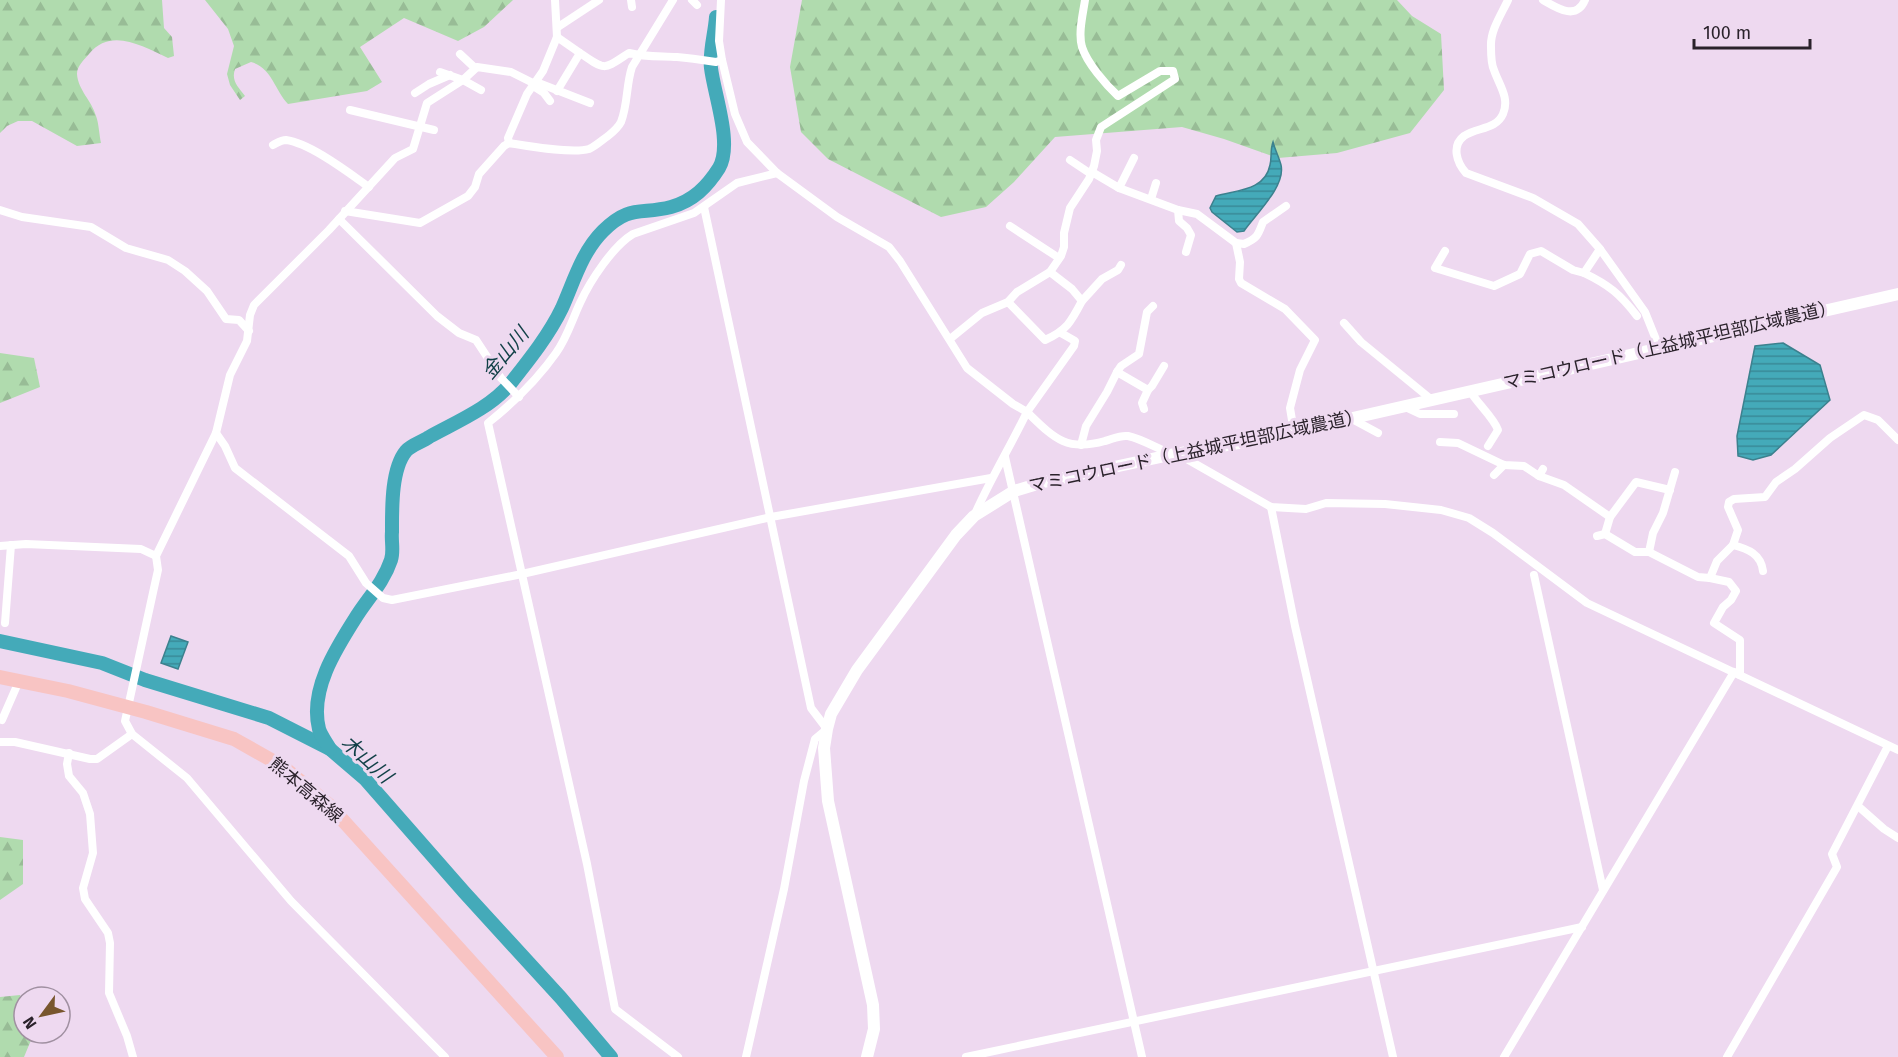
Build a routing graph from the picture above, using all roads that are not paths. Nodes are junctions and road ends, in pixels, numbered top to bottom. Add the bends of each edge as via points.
1 (555, 0) edge
2 (598, 0) edge
3 (673, 0) edge
4 (721, 0) edge
5 (1085, 0) edge
6 (1508, 0) edge
7 (1543, 0) edge
8 (1585, 0) edge
9 (557, 32) junction
10 (580, 53) junction
11 (460, 54) dead end
12 (640, 56) junction
13 (722, 60) junction
14 (475, 68) junction
15 (440, 72) dead end
16 (450, 75) junction
17 (463, 80) junction
18 (535, 84) junction
19 (481, 90) dead end
20 (556, 91) junction
21 (415, 93) dead end
22 (549, 101) dead end
23 (590, 103) dead end
24 (350, 110) dead end
25 (419, 128) junction
26 (434, 130) dead end
27 (509, 143) junction
28 (273, 145) dead end
29 (1134, 158) dead end
30 (1070, 160) dead end
31 (777, 173) junction
32 (1092, 173) junction
33 (1156, 183) dead end
34 (369, 187) junction
35 (1119, 188) junction
36 (1151, 199) junction
37 (1286, 206) dead end
38 (704, 207) junction
39 (0, 210) edge
40 (1178, 210) junction
41 (342, 215) junction
42 (1010, 226) dead end
43 (1236, 243) junction
44 (1600, 249) junction
45 (1444, 251) dead end
46 (1186, 252) dead end
47 (1059, 258) junction
48 (1121, 265) dead end
49 (1050, 272) junction
50 (1584, 273) junction
51 (1898, 294) edge
52 (1082, 301) junction
53 (1008, 302) junction
54 (1153, 306) dead end
55 (1637, 316) dead end
56 (1344, 323) dead end
57 (249, 331) junction
58 (1060, 333) junction
59 (950, 339) junction
60 (1659, 347) junction
61 (1164, 366) dead end
62 (1117, 372) junction
63 (1148, 390) junction
64 (1470, 391) junction
65 (517, 395) junction
66 (1432, 400) junction
67 (1403, 406) junction
68 (1144, 409) dead end
69 (1027, 412) junction
70 (1454, 414) dead end
71 (1352, 418) junction
72 (1294, 432) junction
73 (216, 433) junction
74 (1378, 433) dead end
75 (1898, 440) edge
76 (1440, 442) dead end
77 (1081, 445) junction
78 (1488, 446) dead end
79 (1170, 455) junction
80 (1005, 457) junction
81 (1504, 465) junction
82 (1675, 472) dead end
83 (1494, 475) dead end
84 (991, 478) junction
85 (1670, 490) junction
86 (1014, 491) junction
87 (1271, 507) junction
88 (974, 516) junction
89 (771, 517) junction
90 (1610, 517) junction
91 (11, 545) junction
92 (1733, 545) junction
93 (0, 546) edge
94 (1650, 552) junction
95 (156, 556) junction
96 (1763, 571) dead end
97 (522, 574) junction
98 (1534, 574) dead end
99 (1710, 578) junction
100 (5, 623) dead end
101 (1737, 674) junction
102 (0, 677) edge
103 (19, 681) junction
104 (130, 705) junction
105 (2, 720) dead end
106 (826, 729) junction
107 (132, 734) junction
108 (0, 742) edge
109 (1888, 746) junction
110 (1898, 750) edge
111 (69, 753) junction
112 (1858, 806) junction
113 (1898, 838) edge
114 (1603, 890) junction
115 (1582, 927) junction
116 (1373, 970) junction
117 (1135, 1022) junction
118 (133, 1057) edge
119 (445, 1057) edge
120 (557, 1057) edge
121 (678, 1057) edge
122 (746, 1057) edge
123 (867, 1057) edge
124 (966, 1057) edge
125 (1142, 1057) edge
126 (1393, 1057) edge
127 (1504, 1057) edge
128 (1727, 1057) edge

1 - 9 street
2 - 9 street
3 - 12 street
4 - 13 street
5 - 32 street via 1082,47 1101,80 1118,96 1160,71 1173,71 1174,79 1101,127
6 - 44 street via 1492,33 1491,46 1493,68 1506,104 1495,124 1463,137 1456,153 1460,167 1466,173 1533,198 1578,224
7 - 8 street via 1565,12 1574,12
9 - 10 street
9 - 18 street
10 - 12 street via 605,68 629,53
10 - 20 street
11 - 14 street
12 - 13 street
12 - 27 street via 629,75 621,122 598,144 573,150
13 - 31 street via 735,114 747,142
14 - 17 street
14 - 18 street via 511,72
15 - 16 street
16 - 17 street
16 - 21 street
17 - 19 street
17 - 25 street via 427,103
18 - 20 street
18 - 22 street
18 - 27 street via 527,94
20 - 23 street
24 - 25 street
25 - 26 street
25 - 34 street via 413,149 395,158
27 - 41 street via 482,170 468,196 420,223
28 - 34 street via 284,140 294,143 330,159
29 - 35 street
30 - 32 street
31 - 38 street via 737,183
31 - 59 street via 837,217 889,247
32 - 35 street
32 - 47 street via 1070,208
33 - 36 street
34 - 41 street
35 - 36 street
36 - 40 street
37 - 43 street via 1263,222 1261,232 1251,241
38 - 65 street via 627,238 590,285 556,353
38 - 89 street
39 - 57 street via 91,227 126,248 168,260 207,291 226,320 239,320
40 - 43 street via 1197,214
40 - 46 street via 1179,221 1191,235
41 - 57 street via 254,305
41 - 65 street via 437,316 476,340
42 - 47 street
43 - 72 street via 1241,283 1285,309 1315,340 1300,370 1290,408
44 - 50 street
44 - 60 street via 1645,312
45 - 50 street via 1435,268 1494,285 1520,274 1530,254 1541,251
47 - 49 street
48 - 52 street
49 - 52 street
49 - 53 street
50 - 55 street via 1607,284
51 - 60 street, マミコウロード（上益城平坦部広域農道）
52 - 58 street
53 - 58 street via 1045,340
53 - 59 street via 982,313
54 - 62 street via 1147,312 1139,354
56 - 66 street via 1361,342
57 - 73 street via 230,375
58 - 69 street via 1075,341 1074,346
59 - 69 street via 967,368
60 - 64 street, マミコウロード（上益城平坦部広域農道）
61 - 63 street
62 - 63 street
62 - 77 street via 1086,426
63 - 68 street via 1142,403
64 - 66 street, マミコウロード（上益城平坦部広域農道）
64 - 78 street via 1498,430
65 - 97 street via 488,423
66 - 67 street, マミコウロード（上益城平坦部広域農道）
67 - 70 street via 1420,414
67 - 71 street, マミコウロード（上益城平坦部広域農道）
69 - 77 street via 1052,436
69 - 80 street
71 - 72 street, マミコウロード（上益城平坦部広域農道）
71 - 74 street
72 - 79 street, マミコウロード（上益城平坦部広域農道）
73 - 95 street
73 - 97 street via 236,468 349,556 366,583 383,598 392,600
75 - 92 street via 1878,420 1864,415 1776,482 1765,497 1729,502 1738,530
76 - 81 street via 1458,443
77 - 79 street via 1124,436
79 - 86 street, マミコウロード（上益城平坦部広域農道）
79 - 87 street via 1185,458
80 - 84 street
80 - 86 street
81 - 83 street
81 - 90 street via 1524,466 1541,473
82 - 85 street
84 - 88 street
84 - 89 street
85 - 90 street via 1636,482
85 - 94 street
86 - 88 street, マミコウロード（上益城平坦部広域農道）
86 - 117 street
87 - 101 street via 1385,504 1441,510 1469,518 1587,603
87 - 116 street
88 - 106 street, マミコウロード（上益城平坦部広域農道） via 857,670
89 - 97 street
89 - 106 street via 811,708
90 - 94 street via 1601,535 1635,552
91 - 93 street
91 - 95 street via 141,549
91 - 100 street
92 - 96 street via 1756,555
92 - 99 street via 1717,561
94 - 99 street via 1698,577
95 - 104 street via 158,570
97 - 121 street via 615,1009
98 - 114 street
99 - 101 street via 1729,582 1736,591 1711,625 1740,640
101 - 109 street
101 - 114 street
102 - 103 main road, 熊本高森線
103 - 104 main road, 熊本高森線
103 - 105 street
104 - 107 street via 125,722
104 - 120 main road, 熊本高森線 via 234,739 282,766 303,783 329,805
106 - 122 street via 815,740 804,781
106 - 123 street, マミコウロード（上益城平坦部広域農道） via 828,801 873,1005 874,1029
107 - 111 street via 97,759
107 - 119 street via 186,778 291,902
108 - 111 street
109 - 110 street
109 - 112 street
111 - 118 street via 69,776 83,793 90,814 93,853 83,888 85,899 108,933 109,993
112 - 113 street
112 - 128 street via 1832,854 1837,867
114 - 115 street
115 - 116 street
115 - 127 street
116 - 117 street
116 - 126 street
117 - 124 street
117 - 125 street

